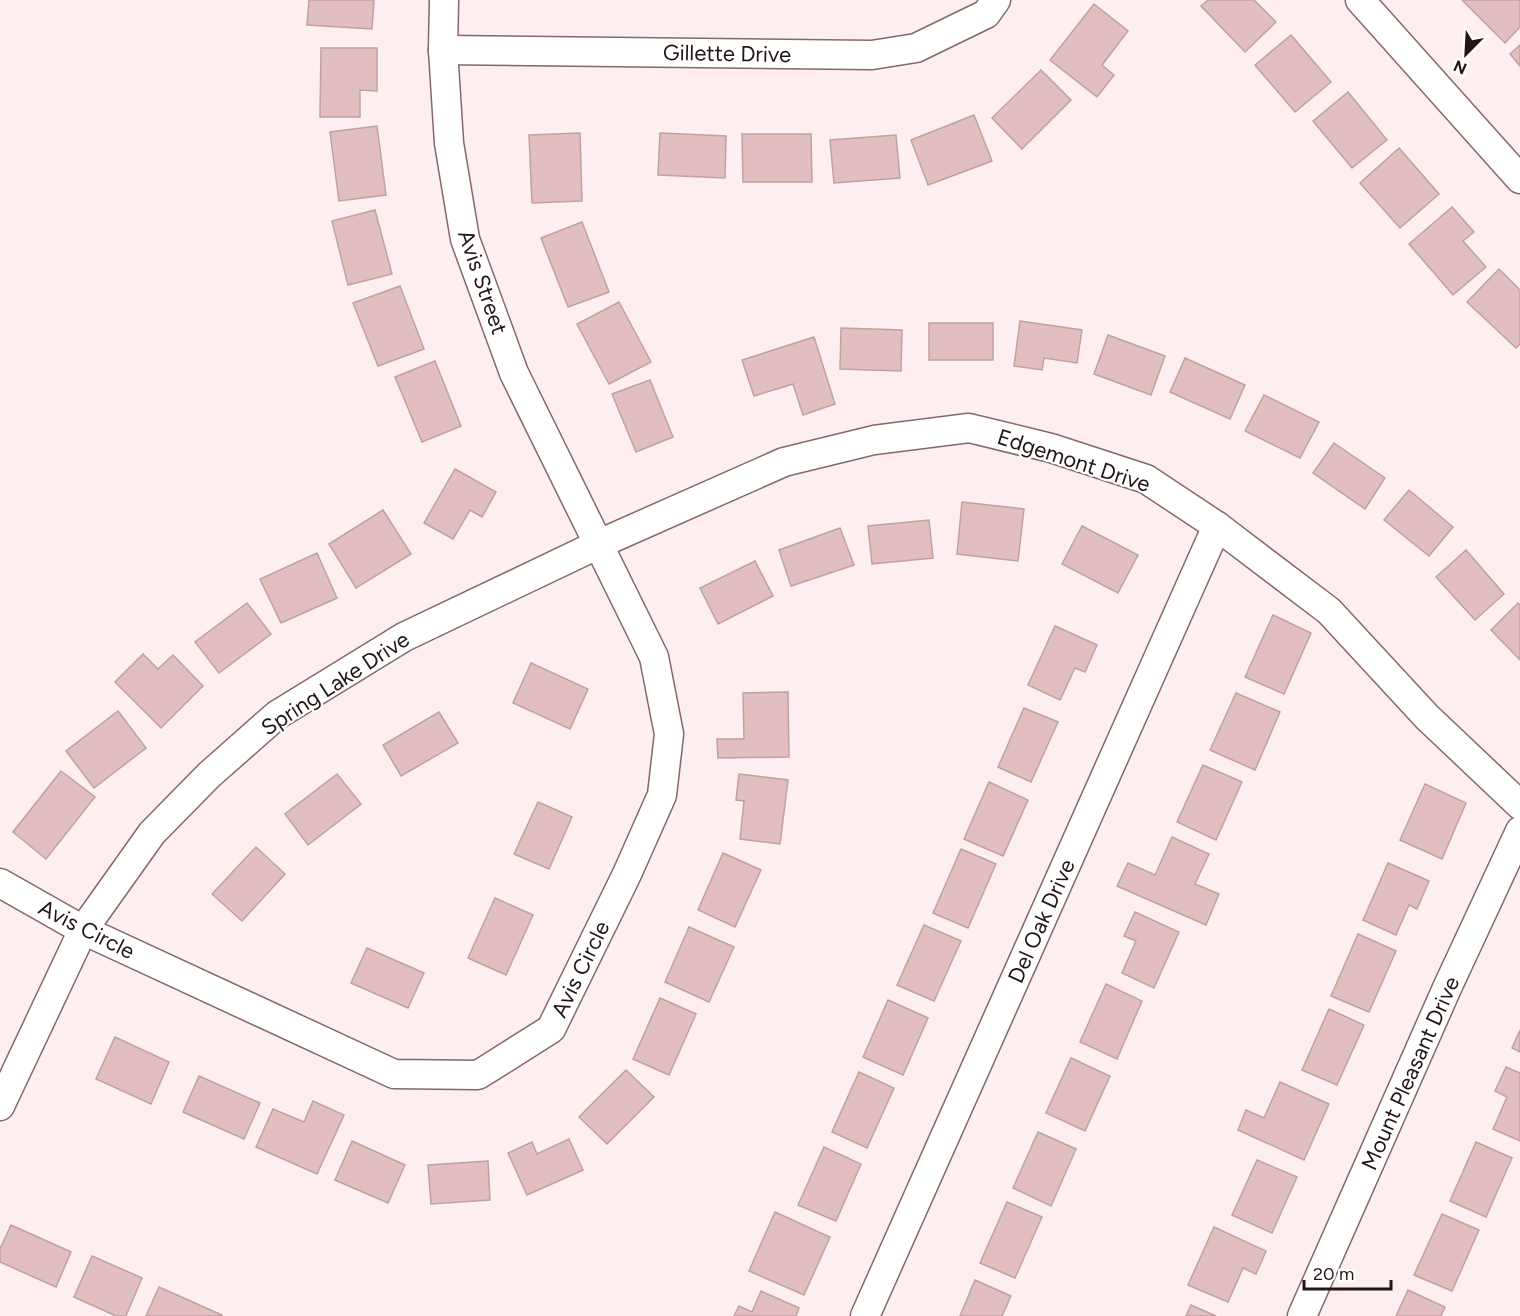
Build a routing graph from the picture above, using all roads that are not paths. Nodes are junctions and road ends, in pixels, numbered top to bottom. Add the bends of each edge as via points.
1 (444, 0) edge
2 (996, 0) edge
3 (1360, 0) edge
4 (443, 50) junction
5 (1520, 179) edge
6 (1217, 526) junction
7 (599, 544) junction
8 (1520, 806) edge
9 (1520, 831) edge
10 (0, 883) edge
11 (83, 930) junction
12 (0, 1106) edge
13 (865, 1316) edge
14 (1302, 1316) edge

1 - 4 street, Avis Street
2 - 4 street, Gillette Drive via 986,14 916,48 872,55
3 - 5 street
4 - 7 street, Avis Street via 449,143 465,239 514,373
6 - 7 street, Edgemont Drive via 1146,479 1051,448 969,428 874,440 784,462
6 - 8 street, Edgemont Drive via 1329,611 1427,717
6 - 13 street, Del Oak Drive
7 - 11 street, Spring Lake Drive via 404,638 277,715 209,775 152,833
7 - 11 street, Avis Circle via 654,657 669,734 662,795 551,1029 478,1075 394,1074
9 - 14 street, Mount Pleasant Drive
10 - 11 street, Avis Circle
11 - 12 street, Spring Lake Drive

